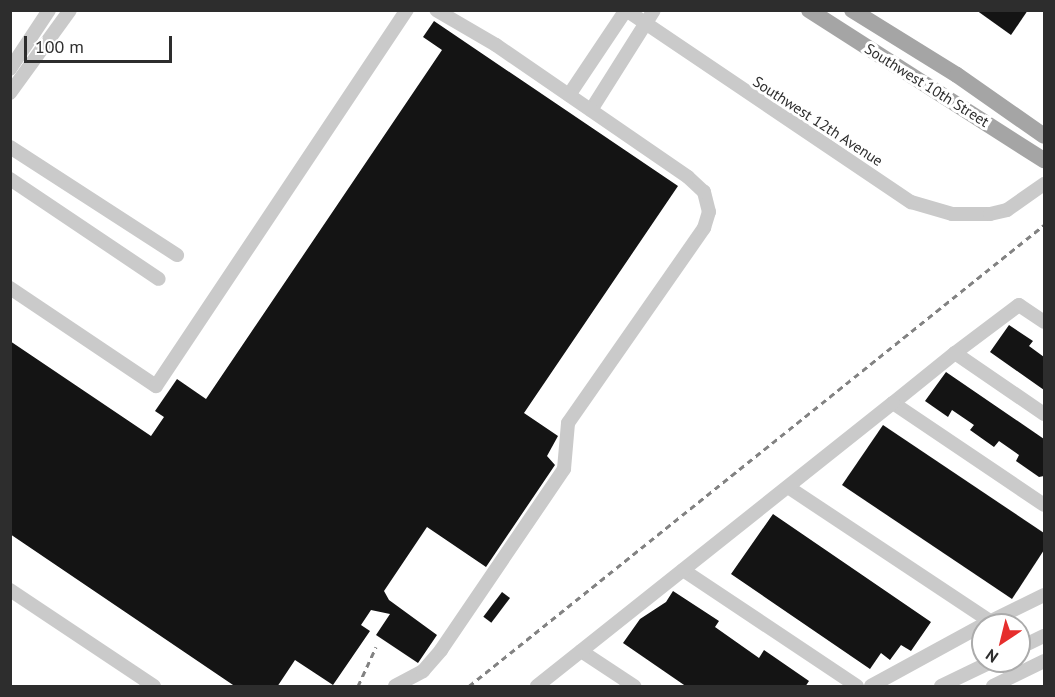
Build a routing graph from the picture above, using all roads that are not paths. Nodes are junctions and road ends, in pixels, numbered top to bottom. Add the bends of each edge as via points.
1 (49, 10) edge
2 (70, 10) edge
3 (407, 10) edge
4 (436, 10) edge
5 (654, 10) edge
6 (809, 10) edge
7 (852, 10) edge
8 (626, 11) edge
9 (647, 25) junction
10 (10, 69) edge
11 (10, 93) edge
12 (569, 95) junction
13 (591, 110) junction
14 (1044, 136) edge
15 (10, 147) edge
16 (1044, 160) edge
17 (10, 179) edge
18 (1044, 184) edge
19 (177, 255) dead end
20 (159, 279) dead end
21 (10, 288) edge
22 (1044, 322) edge
23 (956, 353) junction
24 (893, 403) junction
25 (1044, 414) edge
26 (788, 487) junction
27 (1044, 505) edge
28 (683, 570) junction
29 (10, 590) edge
30 (1044, 595) edge
31 (1007, 613) edge
32 (971, 614) edge
33 (971, 632) edge
34 (581, 651) junction
35 (1044, 661) edge
36 (971, 672) edge
37 (154, 687) edge
38 (395, 687) edge
39 (537, 687) edge
40 (634, 687) edge
41 (857, 687) edge
42 (871, 687) edge
43 (941, 687) edge
44 (993, 687) edge

1 - 10 street
2 - 11 street
3 - 21 street via 156,386
4 - 12 street
5 - 9 street
6 - 16 main road, Southwest 10th Street
7 - 14 main road, Southwest 10th Street via 957,75
8 - 9 street, Southwest 12th Avenue
8 - 12 street
9 - 13 street
9 - 18 street, Southwest 12th Avenue via 911,202 968,216 1006,210
12 - 13 street
13 - 38 street via 704,192 709,212 704,228 567,423 564,469 441,650 423,671
15 - 19 street
17 - 20 street
22 - 23 street via 1020,305
23 - 24 street
23 - 25 street
24 - 26 street
24 - 27 street
26 - 28 street
26 - 32 street
28 - 34 street
28 - 41 street
29 - 37 street
30 - 31 street
33 - 42 street
34 - 39 street
34 - 40 street
35 - 44 street
36 - 43 street

